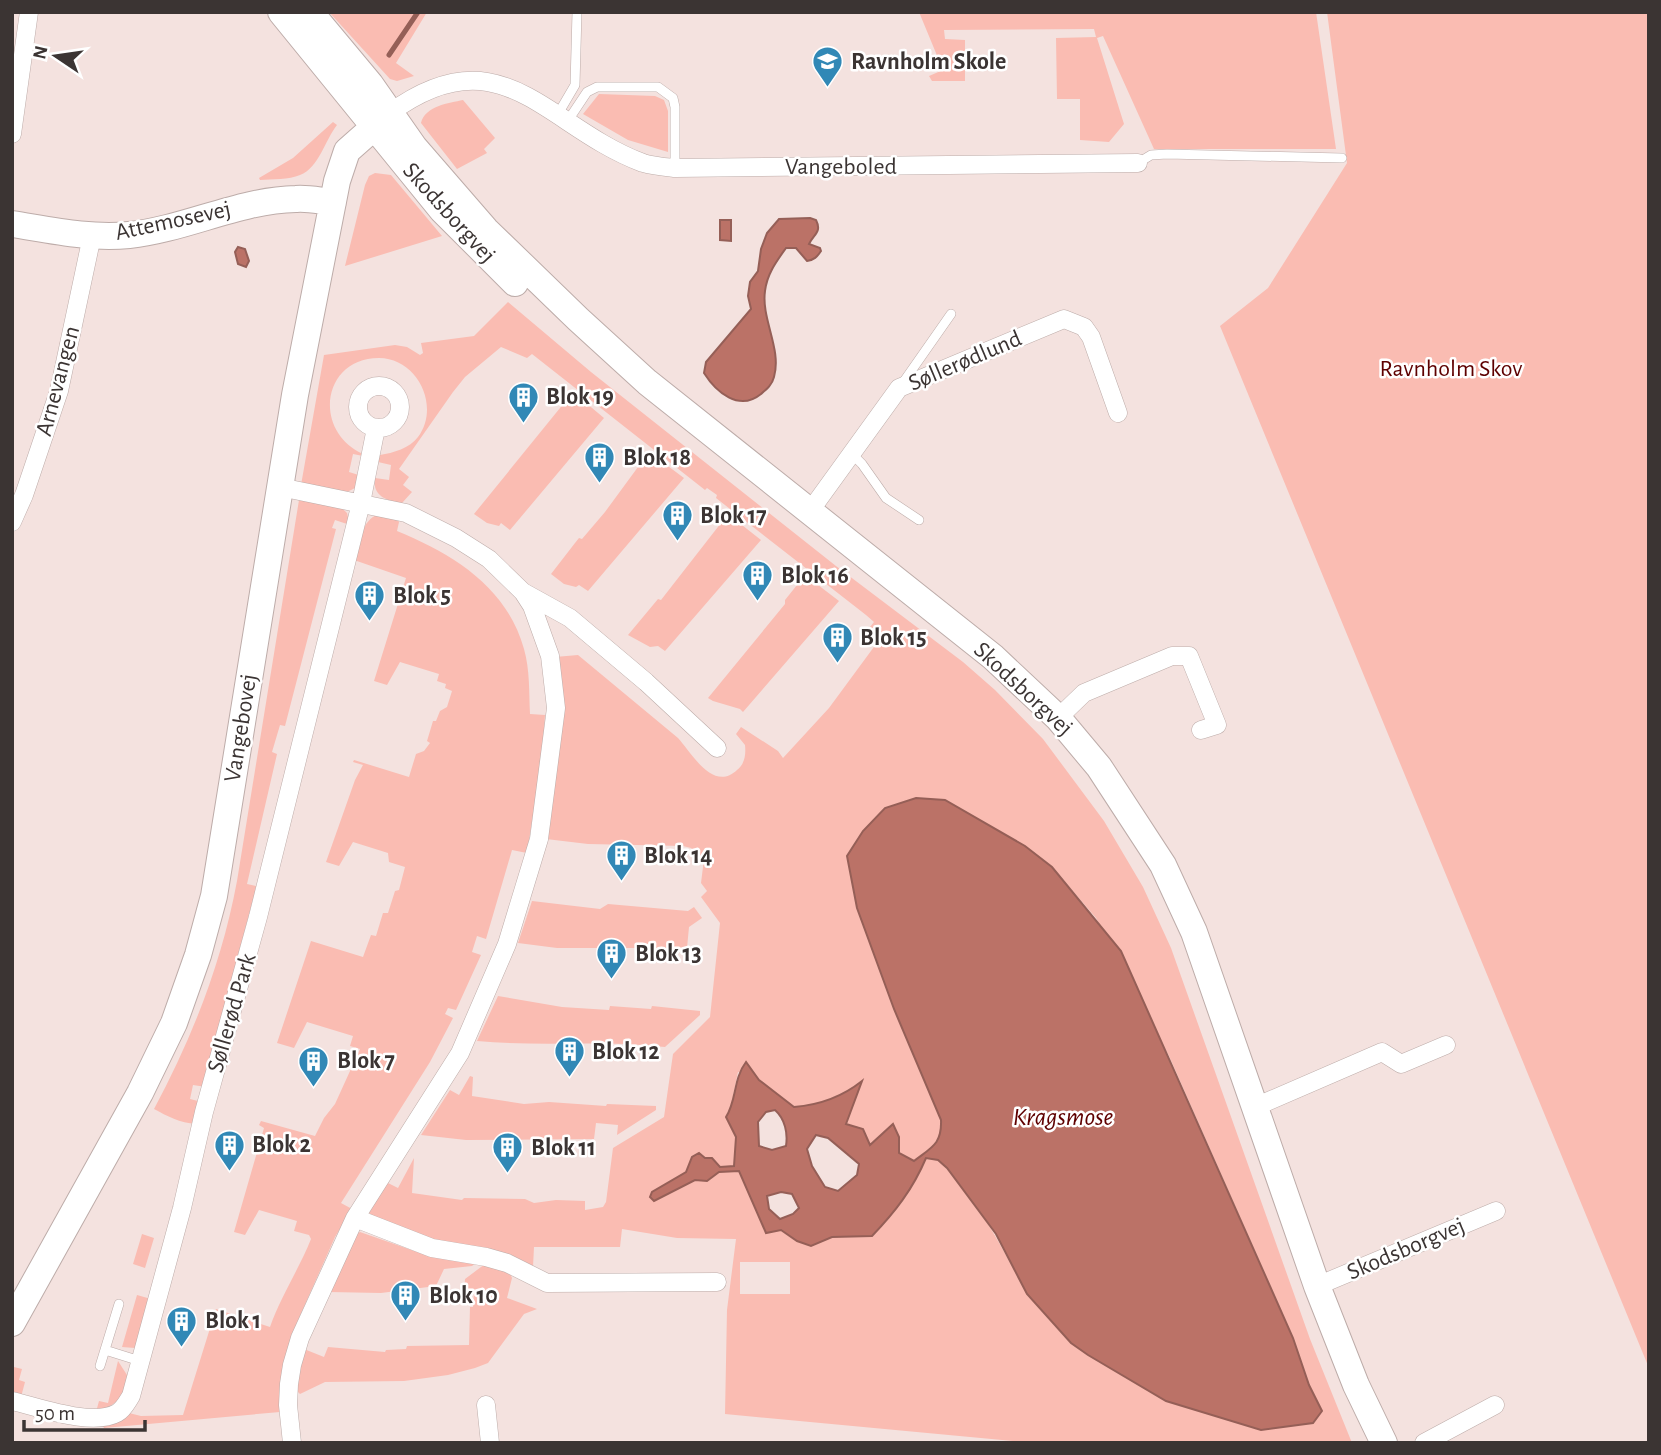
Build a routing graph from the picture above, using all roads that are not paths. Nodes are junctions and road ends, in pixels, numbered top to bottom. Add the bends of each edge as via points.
1 (29, 12) edge
2 (281, 12) edge
3 (310, 12) edge
4 (577, 12) edge
5 (563, 118) junction
6 (382, 120) junction
7 (12, 134) edge
8 (1342, 158) dead end
9 (1138, 163) joint
10 (675, 168) junction
11 (333, 202) junction
12 (12, 224) edge
13 (92, 236) junction
14 (951, 314) dead end
15 (899, 388) junction
16 (1118, 413) dead end
17 (376, 428) dead end
18 (852, 454) junction
19 (280, 487) junction
20 (361, 503) junction
21 (810, 511) junction
22 (919, 520) dead end
23 (12, 522) edge
24 (523, 592) junction
25 (1058, 718) junction
26 (1201, 730) dead end
27 (717, 748) dead end
28 (1446, 1045) dead end
29 (1255, 1107) junction
30 (1496, 1211) dead end
31 (355, 1218) junction
32 (717, 1282) dead end
33 (1317, 1286) junction
34 (119, 1304) dead end
35 (12, 1322) edge
36 (105, 1350) junction
37 (141, 1361) junction
38 (100, 1366) dead end
39 (12, 1401) edge
40 (486, 1405) dead end
41 (1494, 1405) dead end
42 (292, 1443) edge
43 (490, 1443) edge
44 (1384, 1443) edge
45 (1424, 1443) edge

1 - 7 street
2 - 6 street, Skodsborgvej
3 - 6 street, Skodsborgvej via 370,84
4 - 5 lane via 575,85
5 - 6 street, Vangeboled via 519,90 476,81 442,86
5 - 10 street, Vangeboled via 627,156
5 - 10 lane via 597,87 658,87 673,98 675,107
6 - 11 street, Vangebovej via 348,151
6 - 21 street, Skodsborgvej via 421,156 486,230 646,382
8 - 9 lane via 1167,154 1151,155
9 - 10 street, Vangeboled
11 - 13 street, Attemosevej via 296,199 251,205 159,229
11 - 19 street, Vangebovej
12 - 13 street, Attemosevej
13 - 23 street, Arnevangen via 60,391
14 - 15 lane
15 - 16 street, Søllerødlund via 1064,319 1084,327 1091,337
15 - 18 street, Søllerødlund
17 - 20 street, Søllerød Park
18 - 21 street, Søllerødlund
18 - 22 lane via 886,498
19 - 20 street
19 - 35 street, Vangebovej via 214,896 198,955 173,1023 139,1093
20 - 24 street via 406,513 456,538 489,559
20 - 37 street, Søllerød Park
21 - 25 street, Skodsborgvej via 993,657
24 - 27 street via 570,618
24 - 31 street via 550,656 556,708 539,839 507,944 465,1043
25 - 26 street via 1084,694 1172,656 1189,656 1217,725
25 - 29 street, Skodsborgvej via 1099,766 1163,865 1194,932
28 - 29 street via 1401,1063 1382,1052
29 - 33 street, Skodsborgvej
30 - 33 street, Skodsborgvej
31 - 32 street via 432,1248 507,1263 547,1283
31 - 42 street via 295,1350 288,1405
33 - 44 street, Skodsborgvej
34 - 36 lane
36 - 37 lane
36 - 38 lane
37 - 39 street, Søllerød Park via 131,1396 123,1409 109,1417 92,1418
40 - 43 street
41 - 45 street

